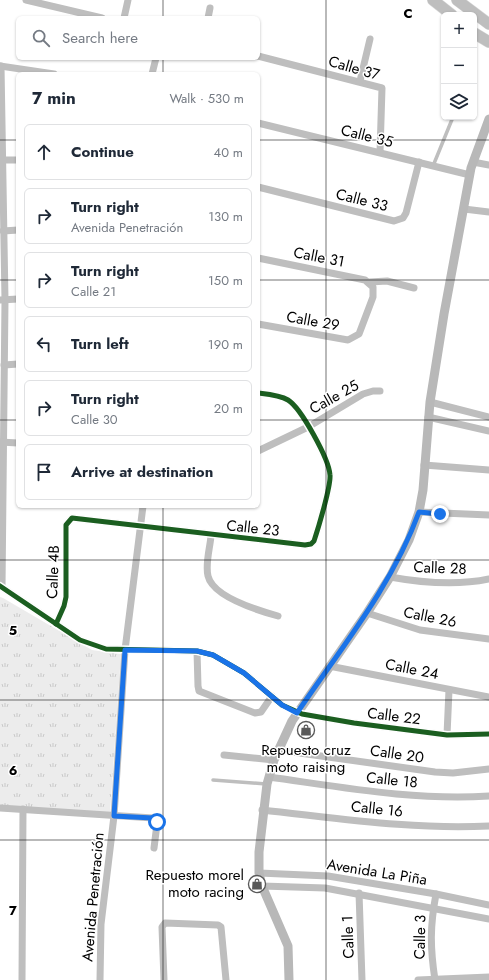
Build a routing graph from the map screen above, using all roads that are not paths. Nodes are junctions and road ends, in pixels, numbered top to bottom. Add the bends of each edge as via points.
1 (26, 0) edge
2 (128, 0) edge
3 (433, 0) edge
4 (457, 0) edge
5 (38, 1) edge
6 (210, 8) dead end
7 (448, 12) edge
8 (94, 16) edge
9 (124, 16) edge
10 (208, 16) edge
11 (489, 24) edge
12 (477, 35) edge
13 (370, 39) dead end
14 (489, 42) edge
15 (260, 56) edge
16 (156, 60) edge
17 (0, 66) edge
18 (40, 72) edge
19 (152, 72) edge
20 (360, 81) junction
21 (452, 120) edge
22 (489, 120) edge
23 (260, 123) edge
24 (380, 152) junction
25 (1, 160) junction
26 (16, 160) edge
27 (419, 162) junction
28 (473, 162) junction
29 (489, 165) edge
30 (434, 166) junction
31 (470, 175) junction
32 (260, 188) edge
33 (464, 209) junction
34 (489, 212) edge
35 (16, 230) edge
36 (3, 231) junction
37 (260, 258) edge
38 (371, 285) junction
39 (414, 288) dead end
40 (16, 299) edge
41 (2, 300) edge
42 (260, 324) edge
43 (16, 364) edge
44 (4, 365) junction
45 (380, 391) dead end
46 (260, 393) edge
47 (430, 402) junction
48 (428, 416) junction
49 (489, 417) edge
50 (308, 426) junction
51 (489, 431) edge
52 (1, 442) edge
53 (16, 443) edge
54 (260, 450) edge
55 (424, 465) junction
56 (489, 470) edge
57 (143, 508) edge
58 (419, 512) junction
59 (489, 515) edge
60 (69, 520) joint
61 (141, 526) junction
62 (211, 536) junction
63 (390, 576) junction
64 (489, 579) edge
65 (1, 587) edge
66 (367, 613) junction
67 (278, 616) dead end
68 (56, 624) junction
69 (489, 639) edge
70 (125, 650) junction
71 (197, 651) junction
72 (329, 666) junction
73 (449, 690) junction
74 (272, 696) junction
75 (489, 697) edge
76 (297, 713) junction
77 (489, 734) edge
78 (447, 735) junction
79 (278, 750) junction
80 (224, 755) dead end
81 (274, 760) junction
82 (489, 769) edge
83 (213, 780) dead end
84 (268, 781) junction
85 (489, 796) edge
86 (0, 808) edge
87 (23, 809) junction
88 (262, 810) junction
89 (114, 816) junction
90 (489, 826) edge
91 (154, 848) dead end
92 (259, 873) junction
93 (262, 886) junction
94 (359, 893) junction
95 (436, 894) junction
96 (489, 905) edge
97 (433, 909) junction
98 (489, 919) edge
99 (489, 977) edge
100 (22, 980) edge
101 (100, 980) edge
102 (164, 980) edge
103 (226, 980) edge
104 (289, 980) edge
105 (362, 980) edge
106 (418, 980) edge
107 (435, 980) edge

1 - 5 street
2 - 9 street
3 - 7 highway
4 - 11 highway
5 - 8 street
6 - 10 street
12 - 14 highway
13 - 20 street
15 - 20 street, Calle 37
16 - 19 street
17 - 18 street
17 - 25 street
20 - 24 street, Calle 37 via 380,86 383,92
21 - 30 lane
22 - 28 main road
23 - 24 street, Calle 35
24 - 27 street, Calle 35
25 - 26 street
25 - 36 street
27 - 30 street, Calle 35
27 - 32 street, Calle 33 via 406,213 403,218 394,221
28 - 29 street
28 - 31 main road
30 - 31 street, Calle 35
31 - 33 main road
33 - 34 street
33 - 47 main road
35 - 36 street
36 - 41 street
37 - 38 street, Calle 31 via 365,280
38 - 39 street, Calle 31 via 387,281
38 - 42 street, Calle 29 via 374,297 364,326 354,338 343,340
40 - 41 street
41 - 44 street
43 - 44 street
44 - 52 street
45 - 50 street, Calle 25 via 363,394
46 - 50 street via 288,400
47 - 48 main road
47 - 49 street
48 - 51 street
48 - 55 main road
50 - 54 street, Calle 25
50 - 62 street, Calle 23 via 330,475 316,536 311,544
52 - 53 street
52 - 65 street
55 - 56 street
55 - 58 main road via 424,490
57 - 61 street, Avenida Penetración
58 - 59 street
58 - 63 main road via 409,540
60 - 61 street, Calle 23 via 77,518
60 - 68 street, Calle 4B via 66,529 66,597
61 - 62 street, Calle 23
61 - 70 street, Avenida Penetración
62 - 67 street via 207,570 211,582 233,599
63 - 64 street, Calle 28 via 456,584
63 - 66 main road
65 - 68 street, Calle 22
66 - 69 street, Calle 26 via 420,630
66 - 72 main road
68 - 70 street, Calle 22 via 86,644
70 - 71 street, Calle 22
70 - 89 street, Avenida Penetración
71 - 74 street, Calle 22 via 223,660
71 - 74 street via 200,691 255,713 261,712
72 - 73 street, Calle 24
72 - 76 main road
73 - 75 street, Calle 24
73 - 78 street
74 - 76 street, Calle 22 via 289,710
76 - 78 street, Calle 22 via 341,722
76 - 79 main road
77 - 78 street, Calle 22
79 - 81 main road
79 - 82 street, Calle 20 via 434,772 453,773
80 - 81 street
81 - 84 main road
83 - 84 lane
84 - 85 street, Calle 18 via 415,796
84 - 88 main road
86 - 87 street
87 - 89 street
87 - 100 street
88 - 90 street, Calle 16 via 410,825
88 - 92 main road
89 - 91 street via 156,819
89 - 101 street, Avenida Penetración via 101,924
92 - 93 main road
92 - 95 street, Avenida La Piña via 328,876
93 - 94 street, Avenida La Piña via 325,888
93 - 104 main road via 288,946
94 - 97 street, Avenida La Piña
94 - 105 street, Calle 1
95 - 96 street, Avenida La Piña
95 - 97 street, Calle 3
97 - 98 street, Avenida La Piña
97 - 107 street, Calle 3 via 430,944
99 - 107 street
102 - 103 street via 162,924 165,923 218,925 223,931
106 - 107 street

